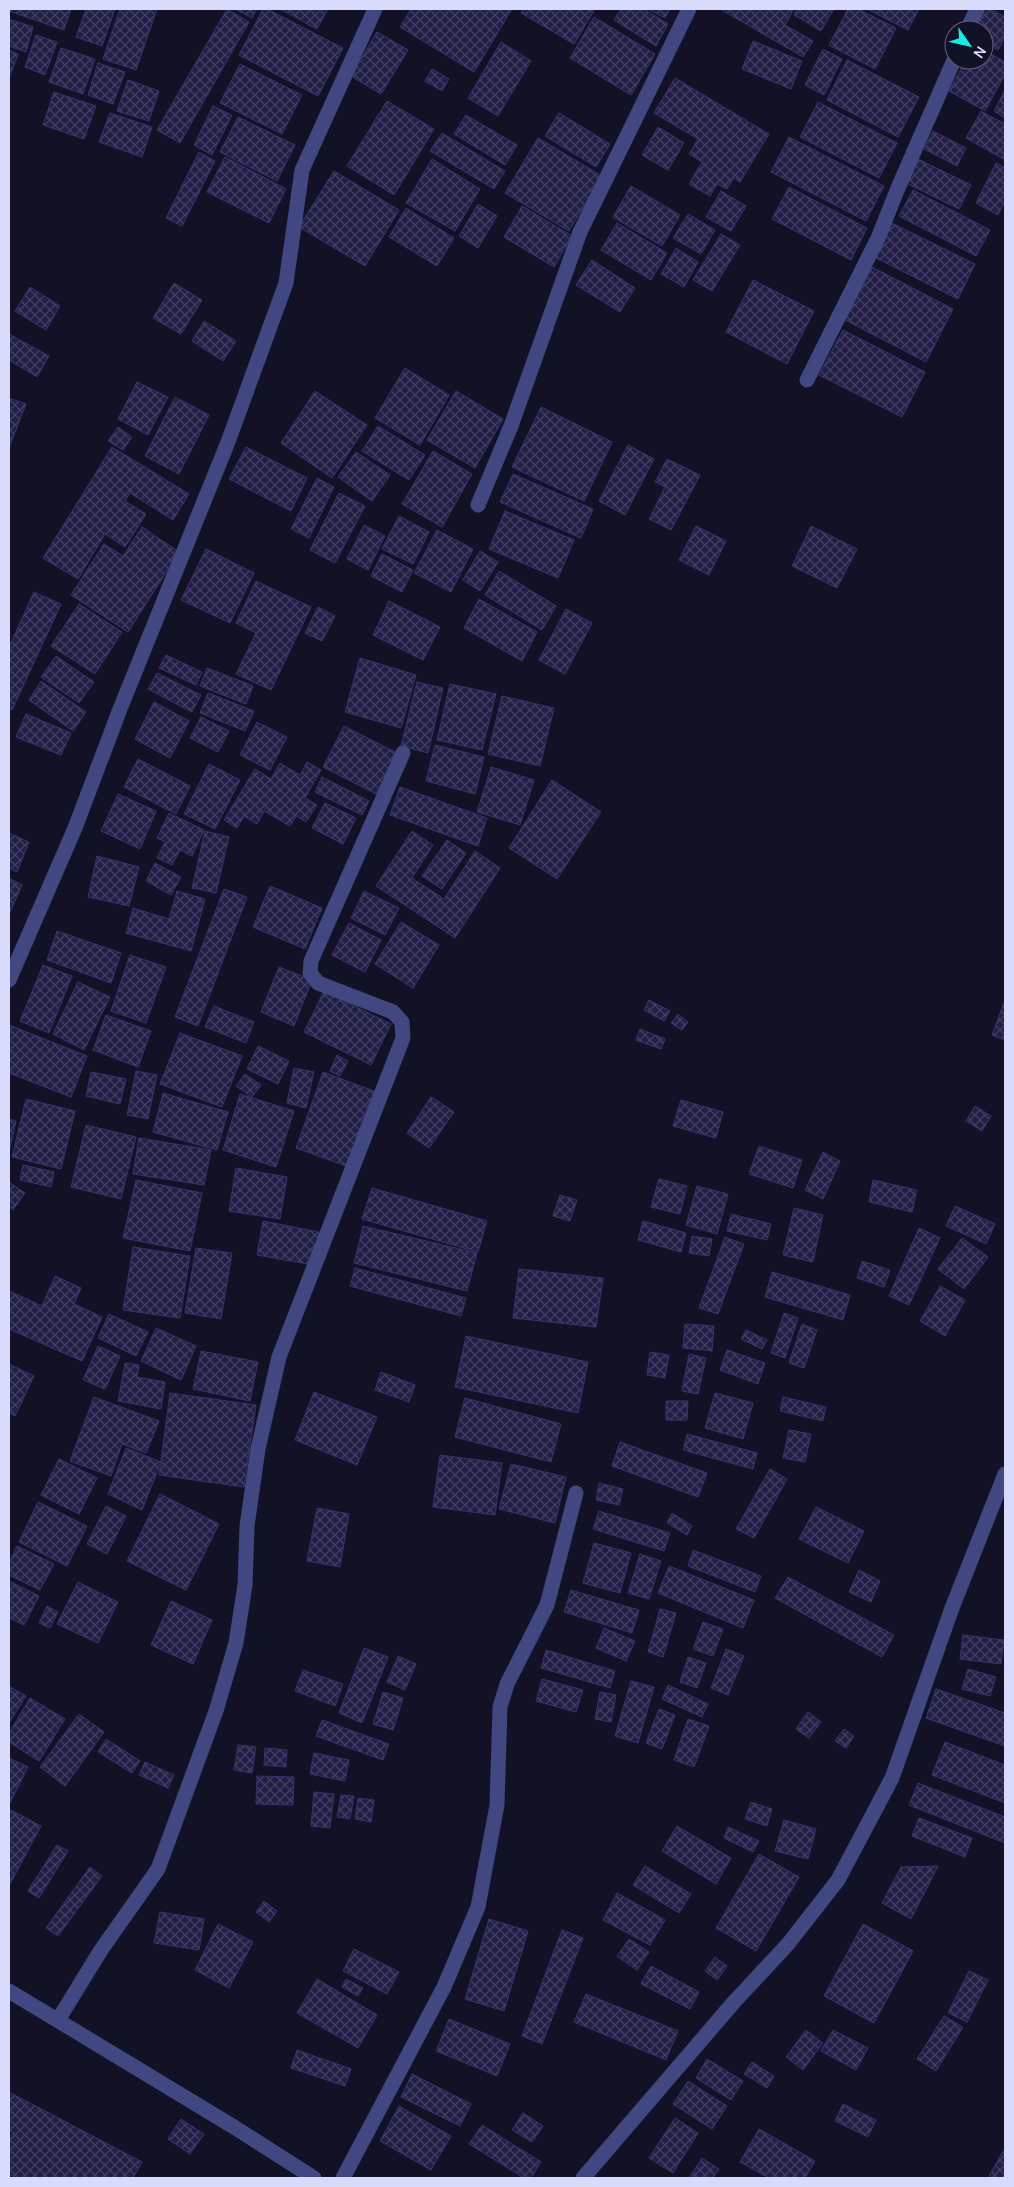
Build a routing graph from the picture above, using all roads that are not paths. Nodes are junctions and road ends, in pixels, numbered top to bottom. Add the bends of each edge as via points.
1 (375, 9) edge
2 (689, 9) edge
3 (950, 70) edge
4 (806, 380) dead end
5 (478, 505) dead end
6 (402, 753) dead end
7 (9, 980) edge
8 (1005, 1474) edge
9 (576, 1493) dead end
10 (9, 1991) edge
11 (58, 2020) junction
12 (314, 2178) edge
13 (343, 2178) edge
14 (583, 2178) edge

1 - 7 street via 302,170 286,283 228,442 75,828
2 - 5 street via 580,232 511,426
3 - 4 street via 878,238
6 - 11 street via 312,961 310,973 318,983 393,1012 402,1022 403,1038 279,1357 258,1448 236,1643 216,1711 158,1869 101,1950
8 - 14 street via 952,1608 892,1778 838,1880 788,1944
9 - 13 street via 547,1605 507,1684 500,1707 497,1804 478,1906 444,1987
10 - 11 street
11 - 12 street

